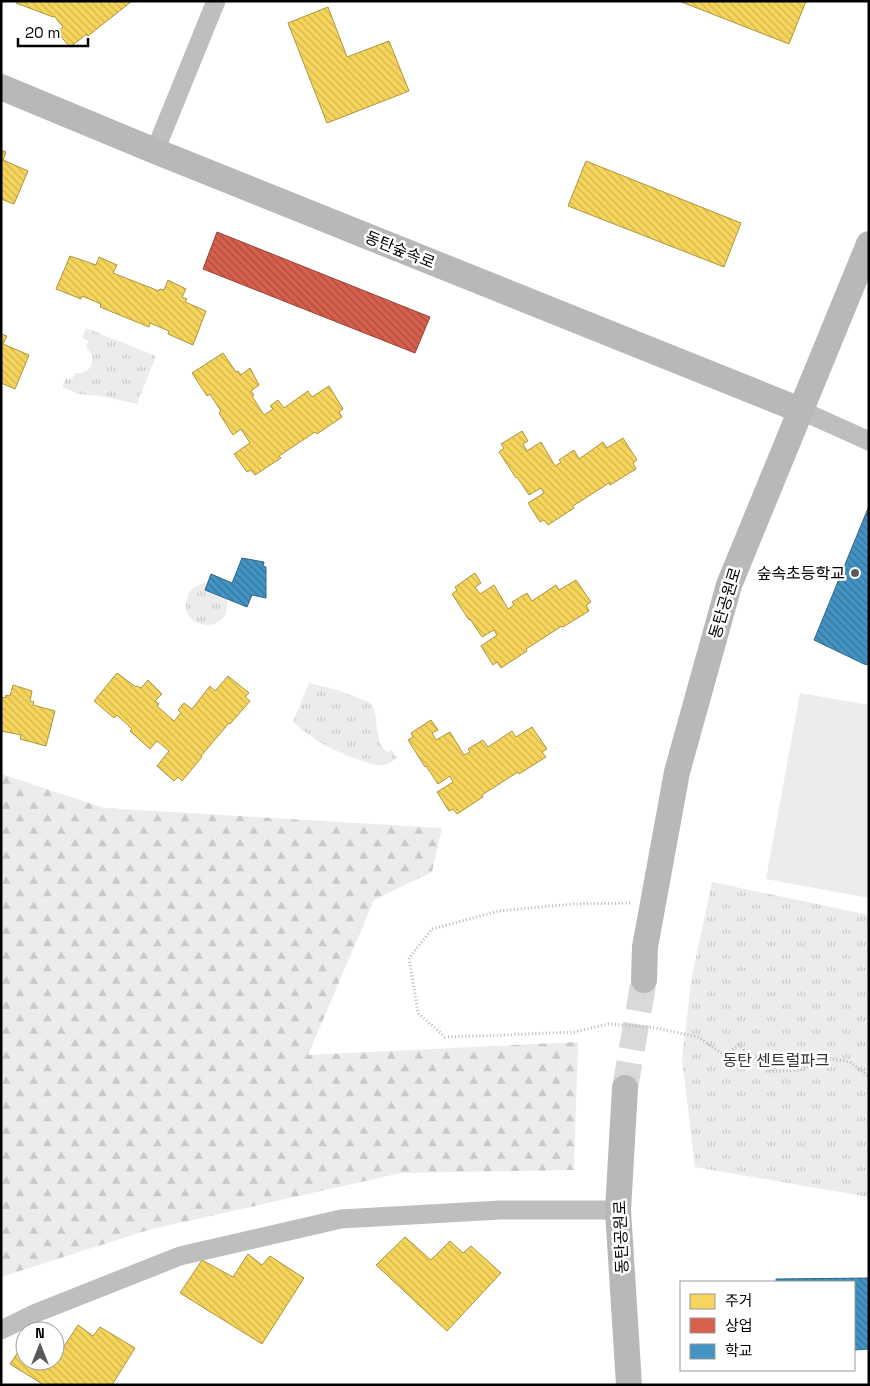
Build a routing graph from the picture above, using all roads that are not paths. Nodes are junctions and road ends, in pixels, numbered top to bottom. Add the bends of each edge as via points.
1 (216, 1) edge
2 (1, 87) edge
3 (155, 151) junction
4 (869, 244) edge
5 (800, 410) junction
6 (869, 441) edge
7 (644, 980) tunnel mouth
8 (625, 1088) tunnel mouth
9 (618, 1210) junction
10 (1, 1330) edge
11 (628, 1385) edge

1 - 3 street
2 - 3 street, 동탄숲속로
3 - 5 street, 동탄숲속로
4 - 5 street, 동탄공원로
5 - 6 street
5 - 7 street, 동탄공원로 via 729,585 677,772 645,947
8 - 9 street, 동탄공원로
9 - 10 street via 500,1210 341,1219 180,1256
9 - 11 street, 동탄공원로

